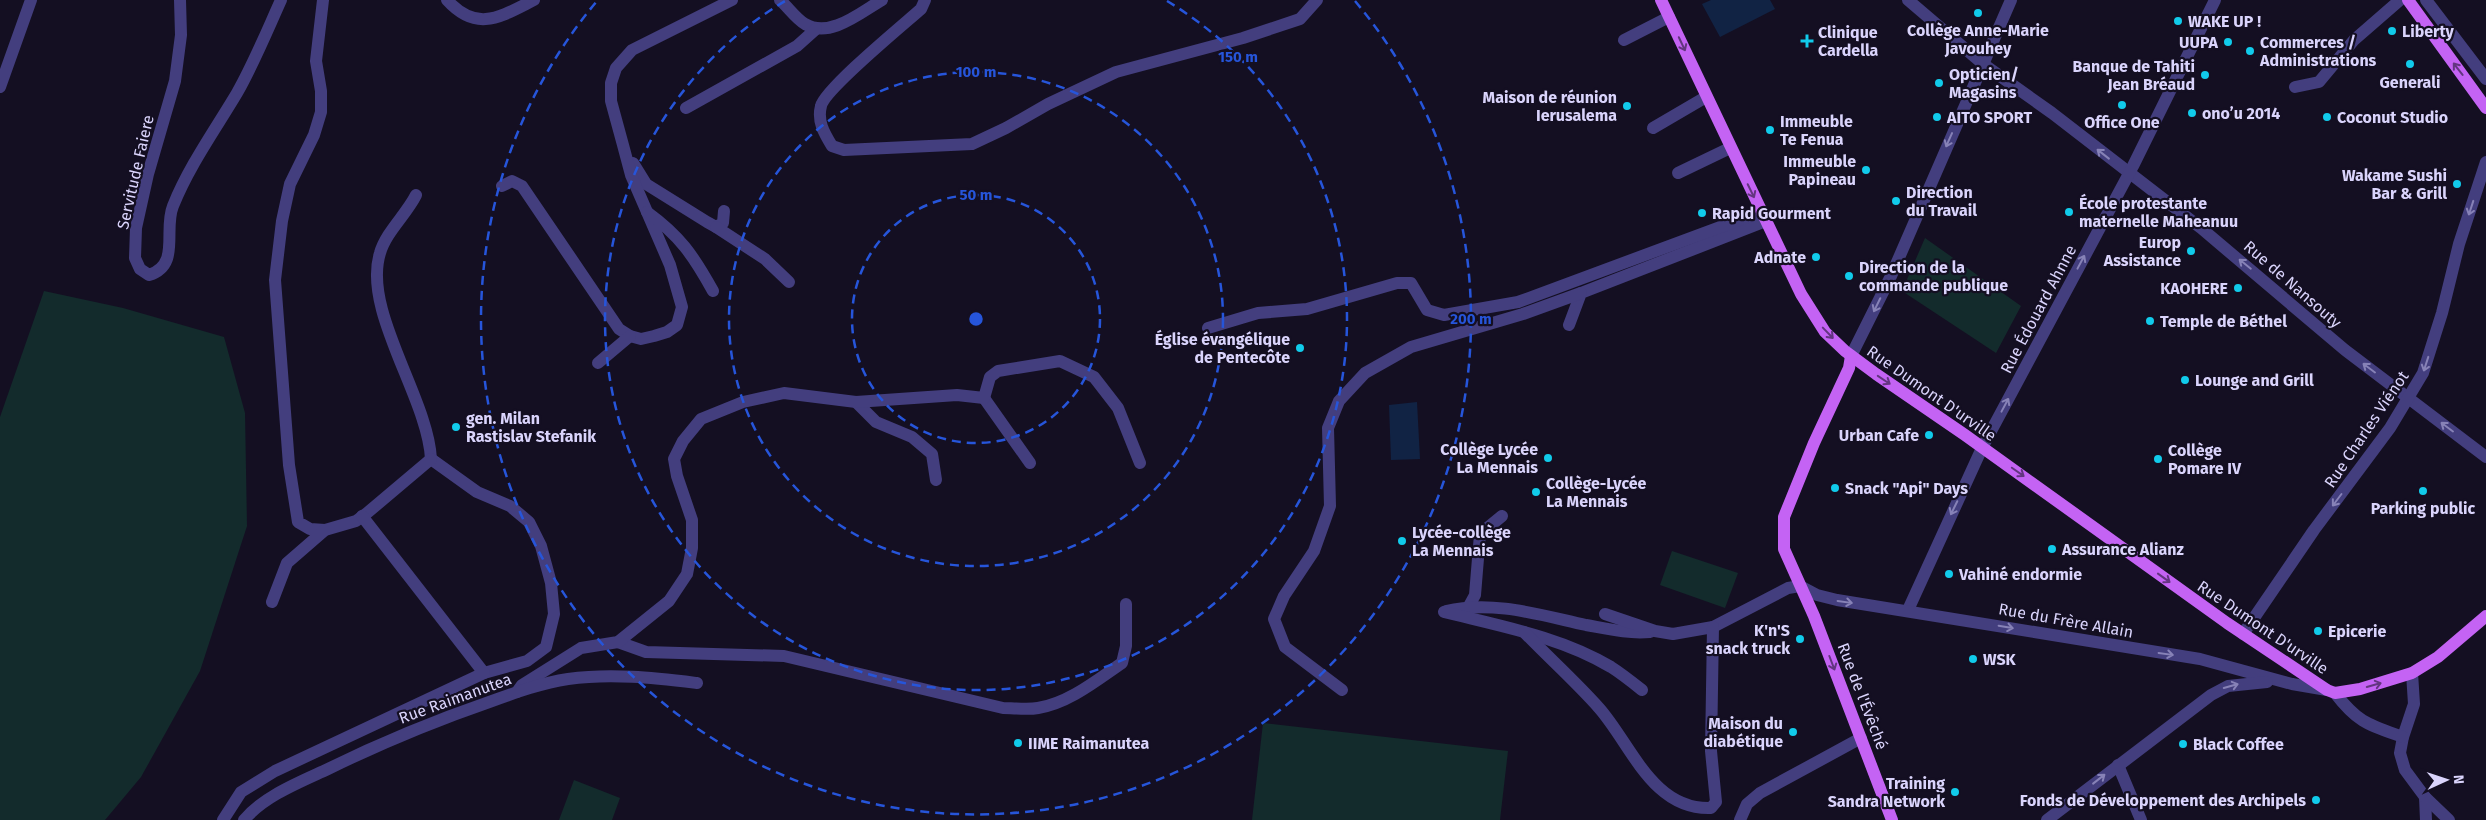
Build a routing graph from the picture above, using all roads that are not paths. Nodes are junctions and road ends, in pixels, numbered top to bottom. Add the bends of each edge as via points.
1 (31, 0) edge
2 (180, 0) edge
3 (281, 0) edge
4 (323, 0) edge
5 (447, 0) edge
6 (534, 0) edge
7 (732, 0) edge
8 (780, 0) edge
9 (882, 0) edge
10 (925, 0) edge
11 (1317, 0) edge
12 (1661, 0) edge
13 (1908, 0) edge
14 (2011, 0) edge
15 (2216, 0) edge
16 (2400, 0) edge
17 (2408, 0) edge
18 (2426, 0) edge
19 (1669, 18) junction
20 (816, 29) junction
21 (1624, 40) dead end
22 (1983, 64) junction
23 (2486, 79) edge
24 (0, 87) edge
25 (2295, 87) dead end
26 (1706, 97) junction
27 (686, 108) dead end
28 (2486, 108) edge
29 (1654, 128) dead end
30 (624, 148) junction
31 (1730, 148) junction
32 (2486, 162) edge
33 (2129, 172) junction
34 (1678, 173) dead end
35 (502, 186) dead end
36 (416, 195) dead end
37 (724, 211) dead end
38 (647, 212) junction
39 (1763, 217) junction
40 (716, 227) junction
41 (789, 282) dead end
42 (713, 291) dead end
43 (1581, 293) junction
44 (1569, 324) dead end
45 (1208, 328) dead end
46 (630, 336) junction
47 (1851, 356) junction
48 (598, 363) dead end
49 (984, 398) junction
50 (2408, 398) junction
51 (856, 402) junction
52 (1982, 448) junction
53 (2486, 457) edge
54 (431, 459) junction
55 (1030, 463) dead end
56 (1140, 463) dead end
57 (936, 480) dead end
58 (362, 516) junction
59 (1502, 516) dead end
60 (325, 530) junction
61 (1800, 586) junction
62 (272, 602) dead end
63 (1126, 604) dead end
64 (1469, 606) junction
65 (1908, 610) junction
66 (1605, 614) dead end
67 (2486, 616) edge
68 (1713, 627) junction
69 (1655, 631) junction
70 (1524, 632) junction
71 (2244, 634) junction
72 (618, 642) junction
73 (484, 673) junction
74 (2412, 673) junction
75 (697, 683) dead end
76 (2292, 684) junction
77 (1342, 690) dead end
78 (1642, 690) dead end
79 (517, 692) junction
80 (2331, 692) junction
81 (2403, 737) junction
82 (1861, 738) junction
83 (2118, 765) junction
84 (2425, 797) junction
85 (223, 820) edge
86 (244, 820) edge
87 (1740, 820) edge
88 (1892, 820) edge
89 (2047, 820) edge
90 (2140, 820) edge
91 (2426, 820) edge
92 (2449, 820) edge

1 - 24 street
2 - 3 street, Servitude Faiere via 181,35 175,81 136,228 135,258 149,275 162,270 167,262 172,208 184,181 238,91
4 - 60 street via 316,61 321,112 314,135 290,184 275,280 289,465 298,522 310,529
5 - 6 street via 476,20 490,20
7 - 30 street via 623,57 611,83 612,101
8 - 20 street via 804,24
9 - 20 street via 837,26
10 - 11 street via 921,9 846,76 821,104 820,122 832,146 844,150 972,144 1116,72 1235,41 1300,20
12 - 19 main road, Rue Dumont D'urville
13 - 22 street, Rue de Nansouty
14 - 22 street
15 - 33 street, Rue Édouard Ahnne
16 - 25 street via 2354,40 2319,82
28 -> 17 main road
18 - 23 street
19 - 21 street
19 -> 26 main road, Rue Dumont D'urville
20 - 27 street via 797,46
33 -> 22 street, Rue de Nansouty
22 -> 47 street via 1888,283
26 - 29 street
26 - 31 main road, Rue Dumont D'urville
30 - 38 street
30 - 40 street via 646,184
31 - 34 street
31 -> 39 main road, Rue Dumont D'urville
32 -> 50 street, Rue Charles Viénot via 2423,373
50 -> 33 street, Rue de Nansouty
52 -> 33 street, Rue Édouard Ahnne
35 - 46 street via 512,181 522,186 615,322
36 - 54 street via 380,251 376,268 390,334 423,416
37 - 40 street via 723,223
38 - 42 street via 677,235
38 - 46 street via 678,289 681,316 667,332 642,339
39 - 43 street
39 - 45 street via 1518,302 1444,315 1427,310 1411,283 1397,283 1307,309 1258,313
39 -> 47 main road, Rue Dumont D'urville via 1801,294 1825,332
40 - 41 street via 765,259
43 - 44 street
43 - 77 street via 1411,347 1365,373 1340,401 1328,428 1330,506 1314,551 1284,596 1274,619 1285,647
46 - 48 street
47 -> 52 main road, Rue Dumont D'urville
47 - 61 main road, Rue de l'Évêché via 1849,368 1784,517 1784,549
49 - 51 street via 957,395
49 - 55 street
49 - 56 street via 990,377 998,371 1060,361 1094,376 1118,408
53 -> 50 street, Rue de Nansouty
50 -> 71 street, Rue Charles Viénot
51 - 57 street via 876,422 912,437 932,454
51 - 72 street via 784,393 743,402 701,419 683,441 674,459 692,520 692,548 687,574 669,601
52 -> 65 street, Rue Édouard Ahnne
52 -> 71 main road, Rue Dumont D'urville
54 - 58 street
54 - 73 street via 477,492 510,506 529,522 541,546 551,583 554,614 546,647 527,661
58 - 60 street via 356,521
58 - 73 street
59 - 64 street via 1480,534 1475,595
60 - 62 street via 287,563
61 -> 65 street, Rue du Frère Allain via 1837,600
61 - 68 street via 1783,589
61 -> 82 main road, Rue de l'Évêché
63 - 72 street via 1126,646 1122,663 1058,703 1037,709 1003,708 784,656 646,652
64 - 69 street via 1514,609 1630,634
64 - 70 street via 1444,612
65 -> 76 street, Rue du Frère Allain via 2200,658
66 - 69 street
67 - 74 main road via 2438,657
68 - 69 street via 1673,634
68 - 70 street via 1710,751 1716,802 1711,808 1698,808 1673,798 1649,778 1600,709
70 - 78 street via 1570,647 1603,663
71 - 80 main road, Rue Dumont D'urville
72 - 79 street via 581,648 522,685
73 - 85 street via 276,771 241,792
80 -> 74 main road via 2360,689
74 - 81 street via 2414,704
75 - 79 street, Rue Raimanutea via 644,676 605,676 568,679
76 - 80 street, Rue du Frère Allain
83 -> 76 street via 2211,695 2228,686 2264,682
79 - 86 street, Rue Raimanutea via 412,729 375,746 294,785 259,806
80 - 81 street via 2364,724
81 - 84 street via 2400,753 2405,770
82 - 87 street via 1760,792 1747,804
82 - 88 main road, Rue de l'Évêché
89 -> 83 street
83 - 90 street
84 - 91 street
84 - 92 street

